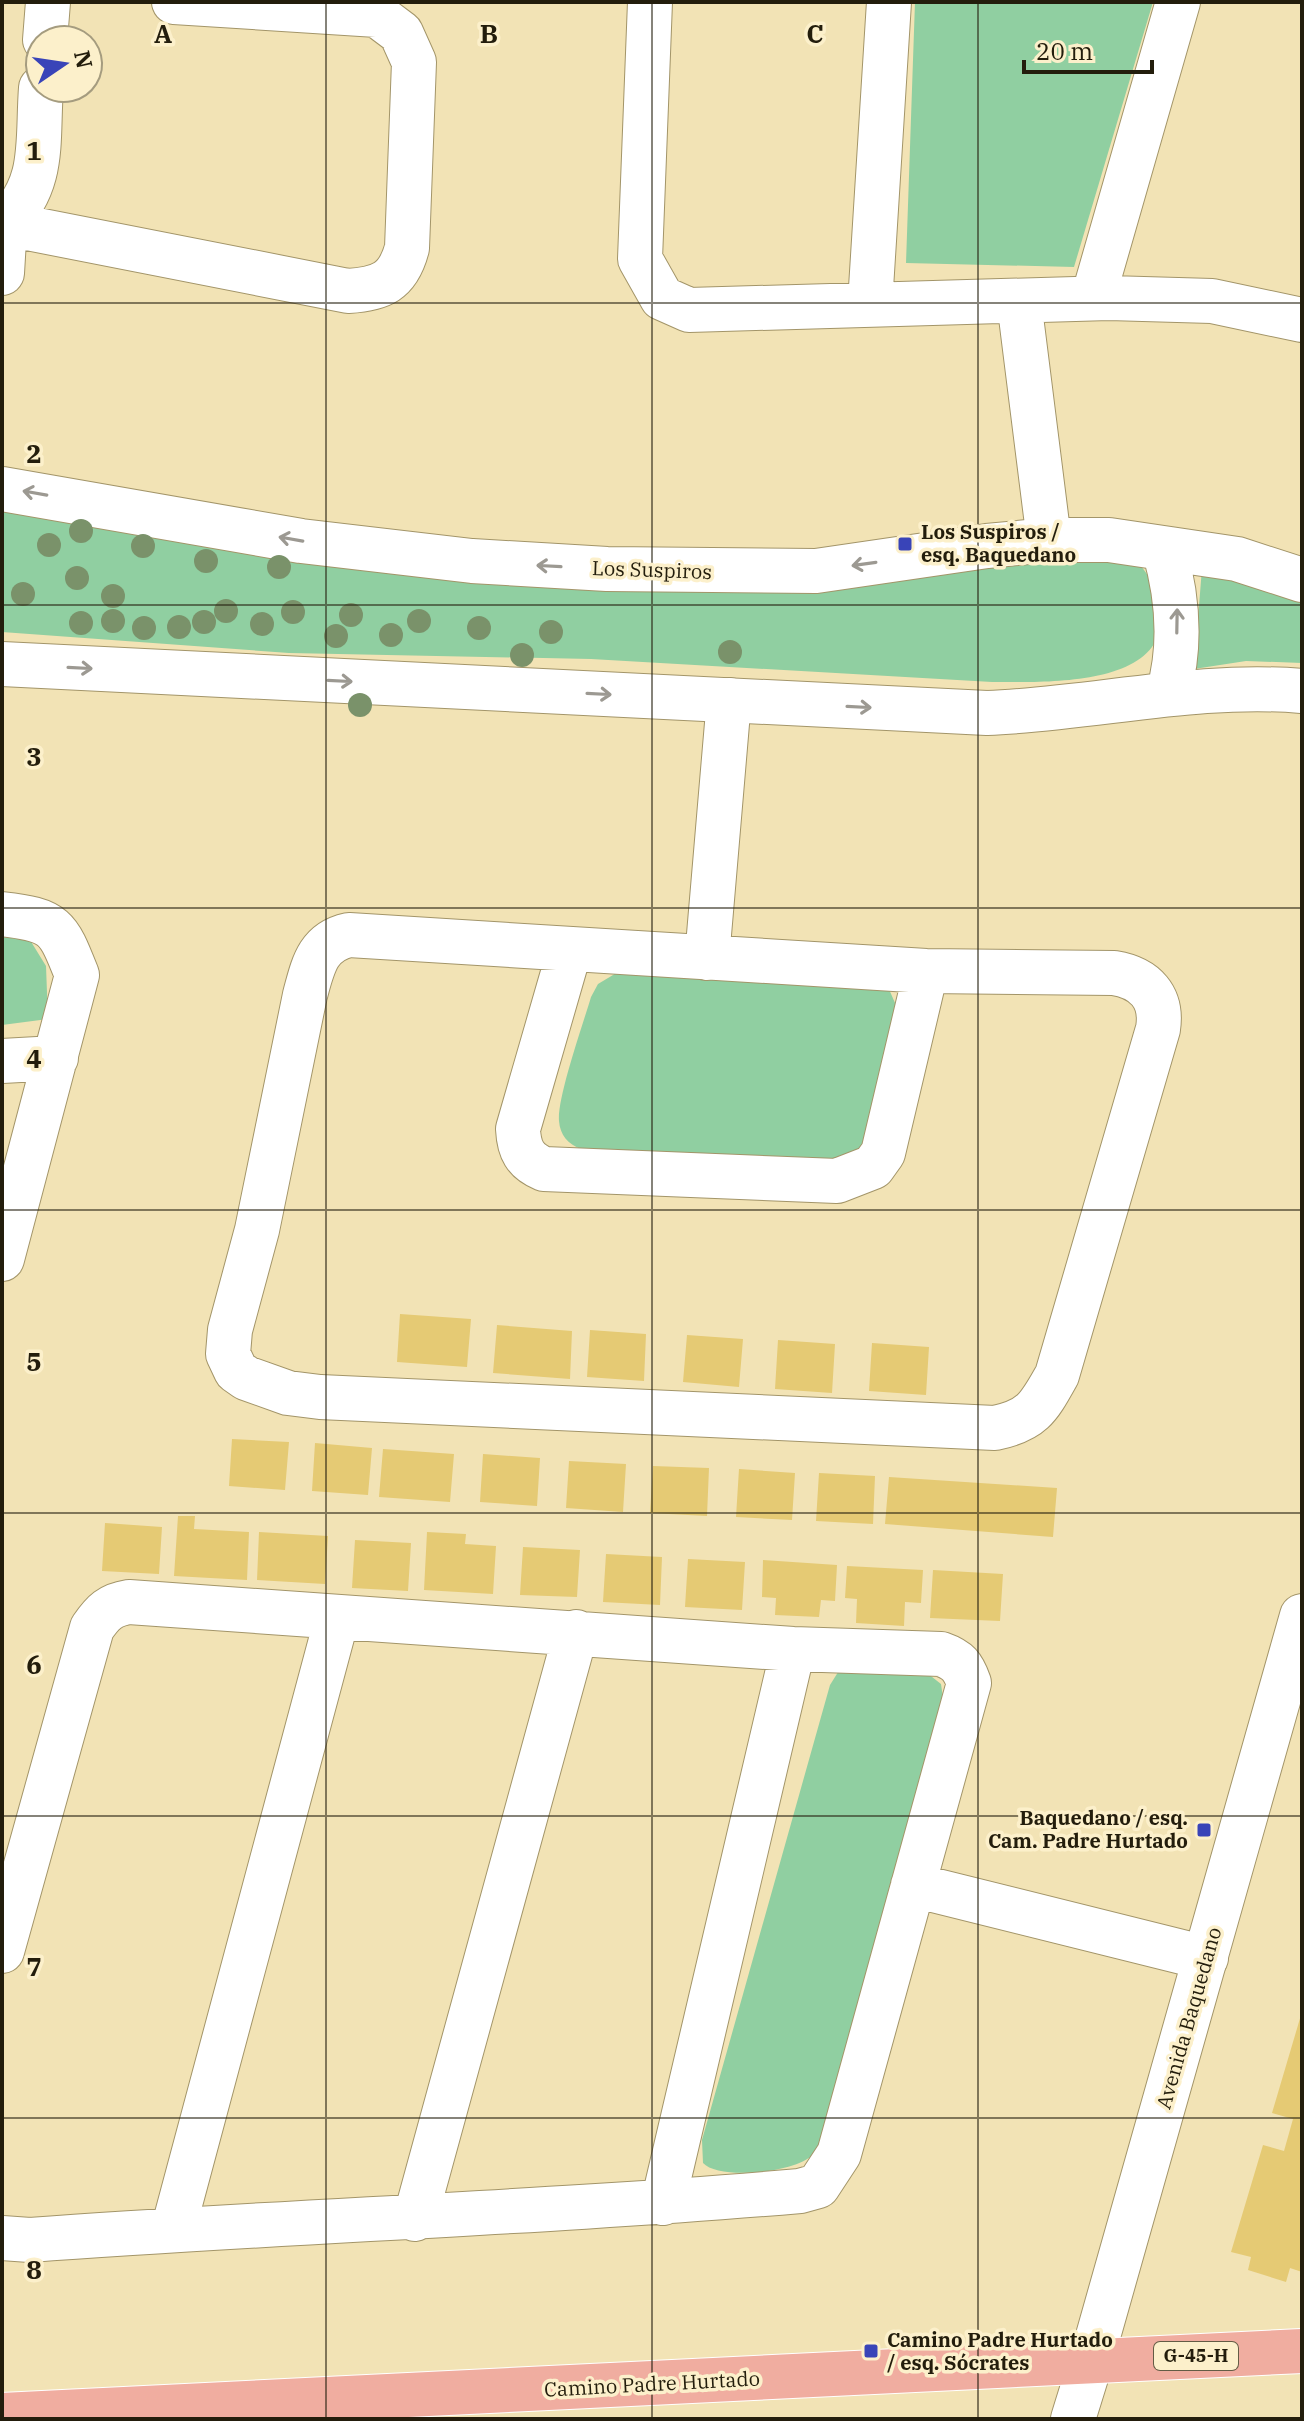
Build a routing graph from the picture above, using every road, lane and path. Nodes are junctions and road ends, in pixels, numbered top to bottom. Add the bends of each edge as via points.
1 (48, 2) edge
2 (174, 2) edge
3 (650, 2) edge
4 (889, 2) edge
5 (1178, 2) edge
6 (46, 24) edge
7 (40, 104) edge
8 (3, 222) edge
9 (2, 273) edge
10 (1093, 298) junction
11 (1019, 301) junction
12 (870, 304) junction
13 (1302, 320) edge
14 (2, 489) edge
15 (1049, 540) junction
16 (1164, 549) junction
17 (1302, 580) edge
18 (2, 664) edge
19 (1302, 691) edge
20 (1168, 694) junction
21 (729, 700) junction
22 (2, 914) edge
23 (570, 949) junction
24 (707, 958) junction
25 (926, 971) junction
26 (56, 1058) junction
27 (2, 1061) edge
28 (2, 1259) edge
29 (1302, 1616) edge
30 (337, 1618) junction
31 (576, 1632) junction
32 (793, 1649) junction
33 (913, 1885) junction
34 (2, 1951) edge
35 (1206, 1958) junction
36 (663, 2203) junction
37 (415, 2219) junction
38 (173, 2230) junction
39 (2, 2238) edge
40 (1302, 2351) edge
41 (1091, 2361) junction
42 (287, 2410) edge
43 (2, 2415) edge
44 (1073, 2419) edge

1 - 6 street
2 - 8 street via 377,15 401,33 410,46 414,71 402,267 374,289 348,291
3 - 12 street via 640,259 652,285 662,298 689,310
4 - 12 street
5 - 10 street
7 - 8 street via 32,189 24,205
8 - 9 street
10 - 11 street
10 - 13 street via 1212,301
11 - 12 street
11 - 15 street
15 -> 14 street, Los Suspiros via 816,571 607,569 382,553
15 - 16 street, Los Suspiros via 1109,540
16 - 17 street, Los Suspiros via 1237,559
20 -> 16 street via 1175,671 1178,612
18 -> 21 street
19 - 20 street
21 -> 20 street via 987,713
21 - 24 street
22 - 26 street via 37,918 61,935 77,975
23 - 24 street
23 - 25 street via 518,1129 529,1163 544,1169 837,1181 873,1167 883,1153
23 - 25 street via 349,935 324,945 305,995 257,1230 230,1330 228,1354 236,1371 288,1393 320,1397 995,1428 1015,1424 1041,1405 1057,1375 1161,1014 1147,984 1131,976
24 - 25 street
26 - 27 street
26 - 28 street
29 - 35 street, Avenida Baquedano
30 - 31 street
30 - 34 street via 129,1602 103,1612 92,1628
30 - 38 street
31 - 32 street
31 - 37 street
32 - 33 street via 941,1654 956,1659 964,1669 969,1683
32 - 36 street
33 - 35 street
33 - 36 street via 839,2154 829,2174 818,2186 800,2191
35 - 41 street, Avenida Baquedano
36 - 37 street
37 - 38 street
38 - 39 street
40 - 41 main road, Camino Padre Hurtado / G-45-H
41 - 42 main road, Camino Padre Hurtado / G-45-H
41 - 44 street, Avenida Baquedano
42 - 43 main road, Camino Padre Hurtado / G-45-H

